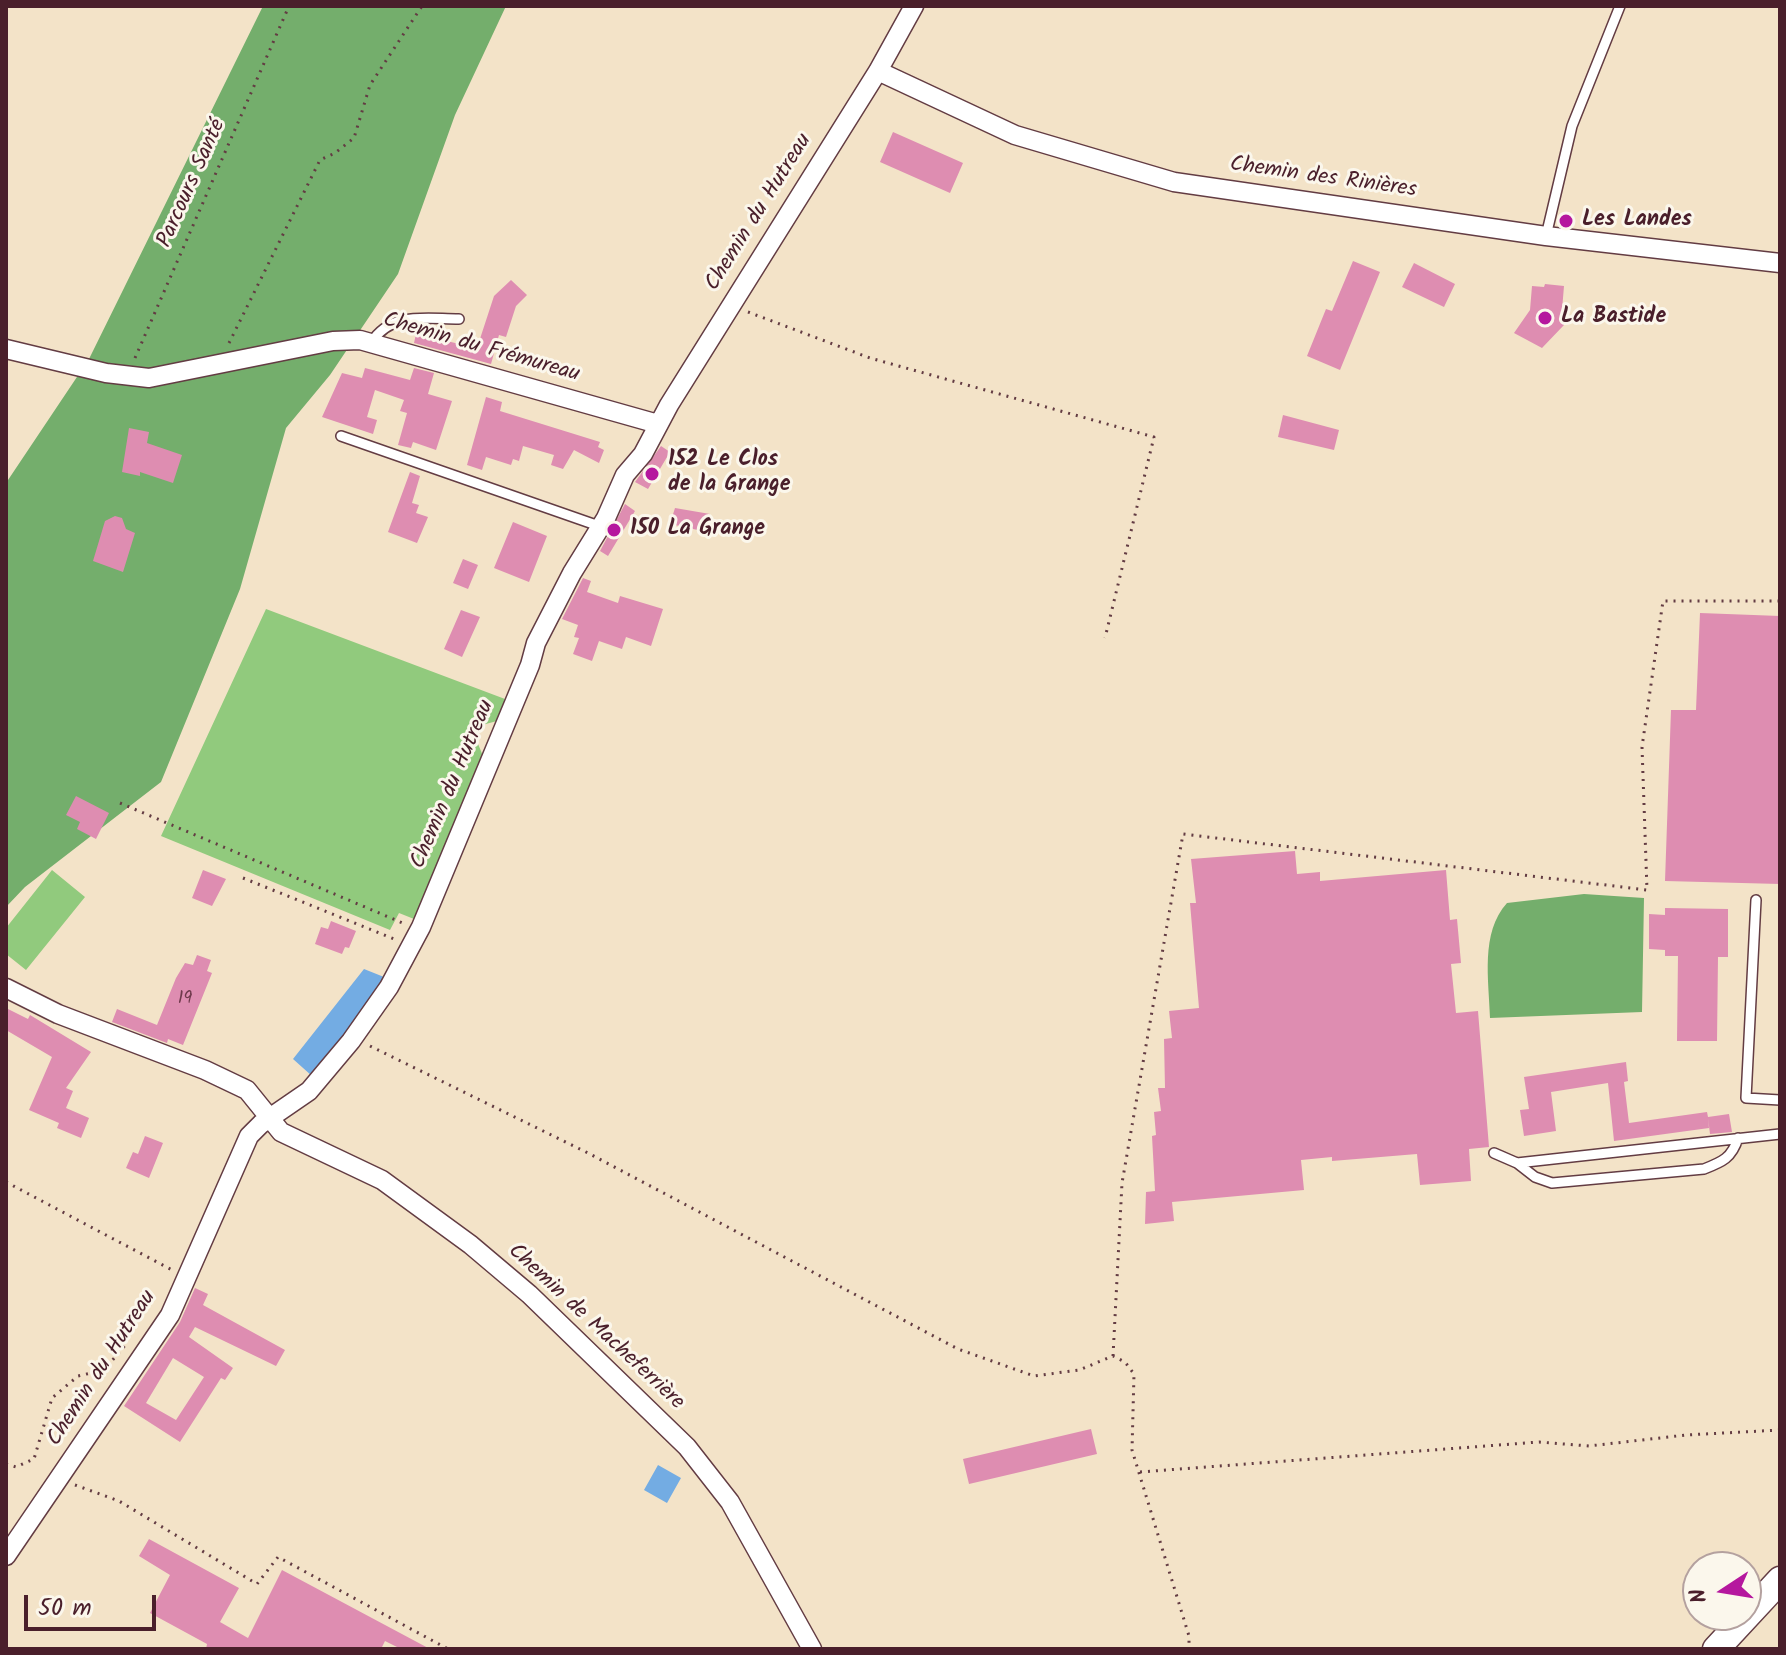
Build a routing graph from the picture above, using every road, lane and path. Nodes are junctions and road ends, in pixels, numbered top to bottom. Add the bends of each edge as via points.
1 (289, 6) edge
2 (422, 6) edge
3 (914, 6) edge
4 (1620, 6) edge
5 (878, 71) junction
6 (1546, 236) junction
7 (1780, 263) edge
8 (729, 305) junction
9 (459, 319) dead end
10 (371, 343) junction
11 (6, 349) edge
12 (219, 364) junction
13 (127, 375) junction
14 (658, 424) junction
15 (341, 436) dead end
16 (599, 526) junction
17 (1780, 601) edge
18 (1105, 638) dead end
19 (120, 803) dead end
20 (243, 878) dead end
21 (1756, 900) dead end
22 (416, 938) junction
23 (6, 988) edge
24 (351, 1041) junction
25 (1780, 1100) edge
26 (271, 1117) junction
27 (1780, 1134) edge
28 (1738, 1138) junction
29 (1494, 1153) dead end
30 (1517, 1163) junction
31 (6, 1182) edge
32 (170, 1279) dead end
33 (134, 1334) dead end
34 (1113, 1356) junction
35 (1780, 1430) edge
36 (6, 1464) edge
37 (1140, 1472) junction
38 (60, 1479) junction
39 (6, 1556) edge
40 (1780, 1580) edge
41 (448, 1649) edge
42 (812, 1649) edge
43 (1189, 1649) edge
44 (1716, 1649) edge

1 - 13 path, Parcours Santé
2 - 12 path via 370,85 354,138 320,160
3 - 5 street, Chemin du Hutreau
4 - 6 lane via 1572,126
5 - 6 street, Chemin des Rinières via 1015,135 1174,182
5 - 8 street, Chemin du Hutreau
6 - 7 street, Chemin des Rinières
8 - 14 street, Chemin du Hutreau
8 - 18 path via 870,358 1154,437
9 - 10 lane via 399,318 379,330
10 - 12 street, Chemin du Frémureau via 333,341
10 - 14 street, Chemin du Frémureau
11 - 13 street, Chemin du Frémureau
12 - 13 street, Chemin du Frémureau via 149,378
14 - 16 street, Chemin du Hutreau
15 - 16 lane
16 - 22 street, Chemin du Hutreau via 536,643
17 - 34 path via 1663,601 1642,747 1647,890 1183,834 1122,1183
19 - 22 path
20 - 22 path
21 - 25 lane via 1746,1098
22 - 24 street, Chemin du Hutreau
23 - 26 street, Chemin de Macheferrière via 247,1090
24 - 26 street, Chemin du Hutreau via 309,1091
24 - 34 path via 384,1050 588,1153 958,1349 1034,1376 1079,1370
26 - 38 street, Chemin du Hutreau via 243,1146 170,1315
26 - 42 street, Chemin de Macheferrière via 281,1132 382,1180 471,1245 687,1447 730,1502
27 - 28 lane
28 - 30 lane
28 - 30 lane via 1734,1152 1704,1169 1552,1183
29 - 30 lane
31 - 32 path via 173,1270
33 - 36 path via 104,1370 78,1376 52,1398 34,1459 16,1467
34 - 37 path via 1134,1374 1132,1450
35 - 37 path
37 - 43 path
38 - 39 street, Chemin du Hutreau
38 - 41 path via 119,1501 257,1584 278,1557
40 - 44 street

